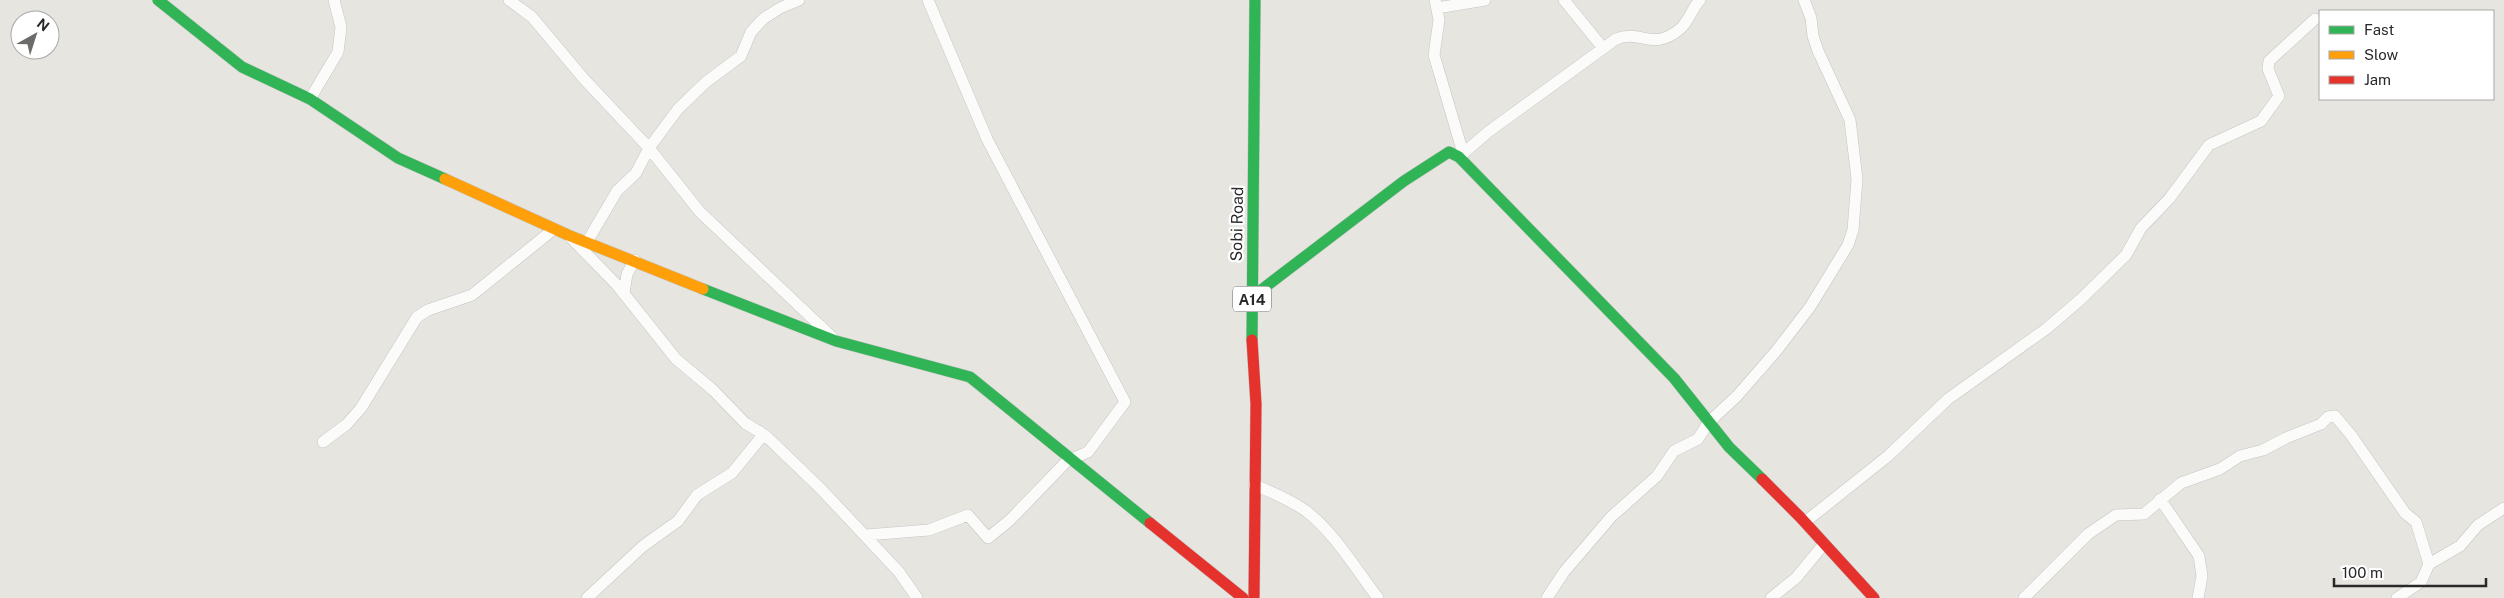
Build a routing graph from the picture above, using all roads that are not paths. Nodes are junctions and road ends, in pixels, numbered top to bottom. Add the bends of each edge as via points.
1 (158, 0) edge
2 (334, 0) edge
3 (509, 0) edge
4 (800, 0) edge
5 (928, 0) edge
6 (1255, 0) edge
7 (1485, 0) edge
8 (1564, 0) edge
9 (1700, 0) edge
10 (1804, 0) edge
11 (1436, 4) edge
12 (2315, 19) dead end
13 (1603, 48) junction
14 (310, 99) junction
15 (649, 148) junction
16 (1461, 155) junction
17 (554, 229) junction
18 (568, 235) junction
19 (588, 242) junction
20 (635, 260) junction
21 (624, 293) junction
22 (1252, 297) junction
23 (836, 341) junction
24 (1708, 423) junction
25 (764, 435) junction
26 (323, 442) dead end
27 (1074, 460) junction
28 (1254, 485) junction
29 (2160, 499) junction
30 (2504, 508) edge
31 (1805, 522) junction
32 (866, 535) junction
33 (1824, 544) junction
34 (2429, 564) junction
35 (586, 598) edge
36 (917, 598) edge
37 (1243, 598) edge
38 (1254, 598) edge
39 (1378, 598) edge
40 (1547, 598) edge
41 (1771, 598) edge
42 (1874, 598) edge
43 (2024, 598) edge
44 (2198, 598) edge
45 (2397, 598) edge

1 - 14 main road via 242,67
2 - 14 street via 341,27 338,52
3 - 15 street via 532,17 584,79
4 - 15 street via 763,19 751,32 741,56 682,104
5 - 27 street via 988,139 1125,402 1088,452
6 - 22 main road, Sobi Road / A14
7 - 11 street
8 - 13 street
9 - 13 street via 1690,17 1671,35 1656,41 1623,36
10 - 24 street via 1818,51 1850,120 1857,179 1853,230 1841,259 1793,330 1737,396
11 - 16 street via 1439,20 1434,55
12 - 31 street via 2269,60 2268,69 2279,96 2261,121 2209,145 2169,199 2141,228 2126,255 2046,329 1948,400 1888,456
13 - 16 street
14 - 17 main road via 398,158
15 - 19 street via 636,173 617,192
15 - 23 street via 700,212
16 - 22 main road via 1449,152 1429,164
16 - 24 main road via 1674,378
17 - 18 main road
17 - 26 street via 472,295 417,317 361,408 347,424
18 - 19 main road
18 - 21 street
19 - 20 main road
20 - 21 street via 625,279
20 - 23 main road
21 - 25 street via 676,359 745,423
22 - 28 main road, Sobi Road / A14 via 1256,404
23 - 27 main road via 970,377
24 - 31 main road via 1728,447
24 - 40 street via 1698,439 1674,451 1657,476 1611,518 1564,572
25 - 32 street
25 - 35 street via 732,473 697,495 678,521 642,546
27 - 32 street via 1067,461 988,538 968,515 929,530
27 - 37 main road
28 - 38 main road, Sobi Road / A14
28 - 39 street via 1307,512 1335,541
29 - 34 street via 2181,482 2220,469 2240,456 2263,450 2335,416 2405,513 2416,522
29 - 43 street via 2144,514 2116,515 2088,534
29 - 44 street via 2199,556 2202,576
30 - 34 street via 2478,526 2460,546
31 - 33 main road
32 - 36 street
33 - 41 street via 1796,578
33 - 42 main road
34 - 45 street via 2421,582

